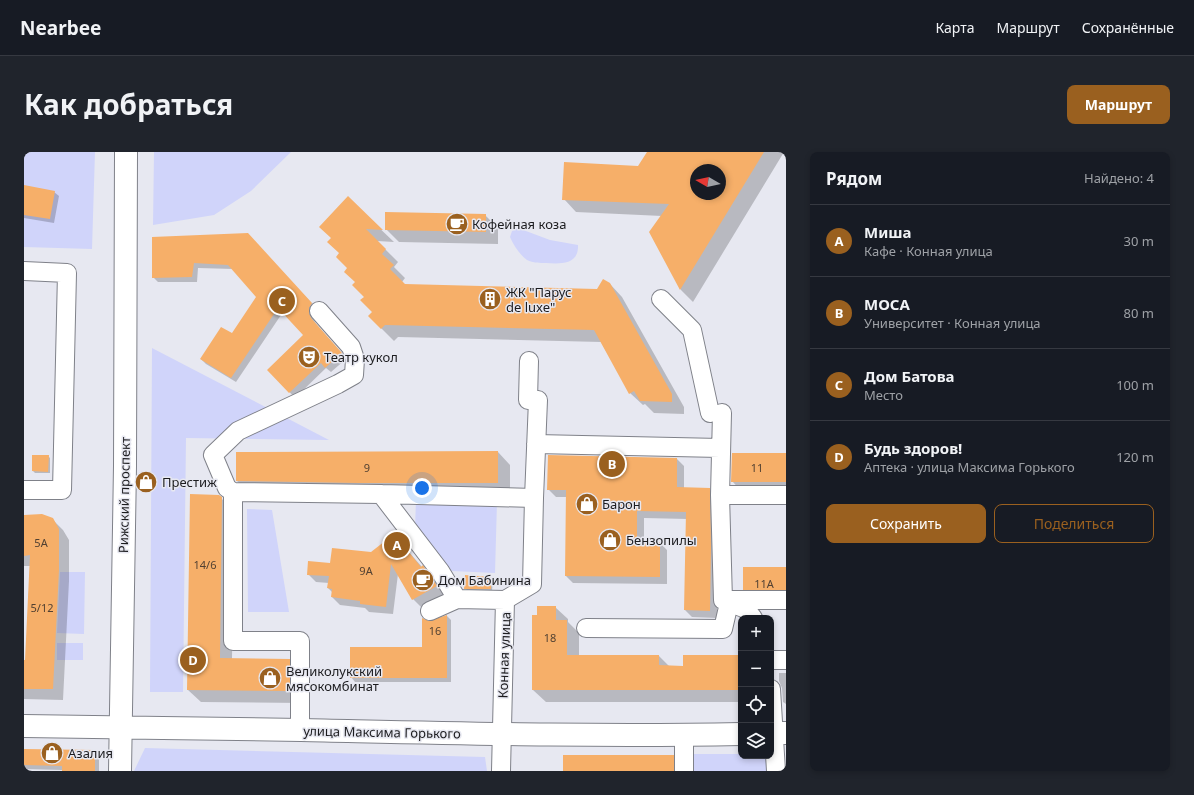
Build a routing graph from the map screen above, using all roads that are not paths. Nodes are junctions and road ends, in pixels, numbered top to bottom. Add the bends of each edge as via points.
1 (126, 152) edge
2 (24, 272) edge
3 (661, 299) dead end
4 (319, 311) dead end
5 (529, 361) dead end
6 (537, 439) junction
7 (720, 448) junction
8 (24, 490) edge
9 (233, 492) junction
10 (381, 494) junction
11 (720, 495) junction
12 (786, 495) edge
13 (534, 498) junction
14 (457, 599) junction
15 (505, 600) junction
16 (786, 600) edge
17 (726, 602) junction
18 (430, 611) dead end
19 (751, 615) edge
20 (586, 628) dead end
21 (774, 660) edge
22 (786, 660) edge
23 (774, 711) edge
24 (24, 726) edge
25 (120, 728) junction
26 (300, 730) junction
27 (777, 733) edge
28 (502, 734) junction
29 (738, 734) edge
30 (684, 735) junction
31 (120, 771) edge
32 (501, 771) edge
33 (684, 771) edge
34 (776, 771) edge

1 - 25 main road, Рижский проспект via 125,466
2 - 8 street via 67,273 62,490
3 - 7 street via 692,330 716,413
4 - 9 street via 351,347 355,359 354,375 238,431 213,455 227,488
5 - 6 street, Конная улица via 528,400 538,400
6 - 7 street
6 - 13 street, Конная улица
7 - 11 street
9 - 10 street
9 - 26 street via 233,641 300,641
10 - 13 street
10 - 14 street via 440,571
11 - 12 street
11 - 17 street
13 - 15 street, Конная улица via 532,584
14 - 15 street
14 - 18 street
15 - 28 street, Конная улица
16 - 17 street
17 - 19 street via 746,609
17 - 20 street via 723,630
21 - 22 street
23 - 27 street
24 - 25 main road, улица Максима Горького
25 - 26 main road, улица Максима Горького
25 - 31 main road, Рижский проспект
26 - 28 main road, улица Максима Горького
27 - 34 street
28 - 30 main road, улица Максима Горького
28 - 32 street, Конная улица
29 - 30 main road, улица Максима Горького
30 - 33 street

